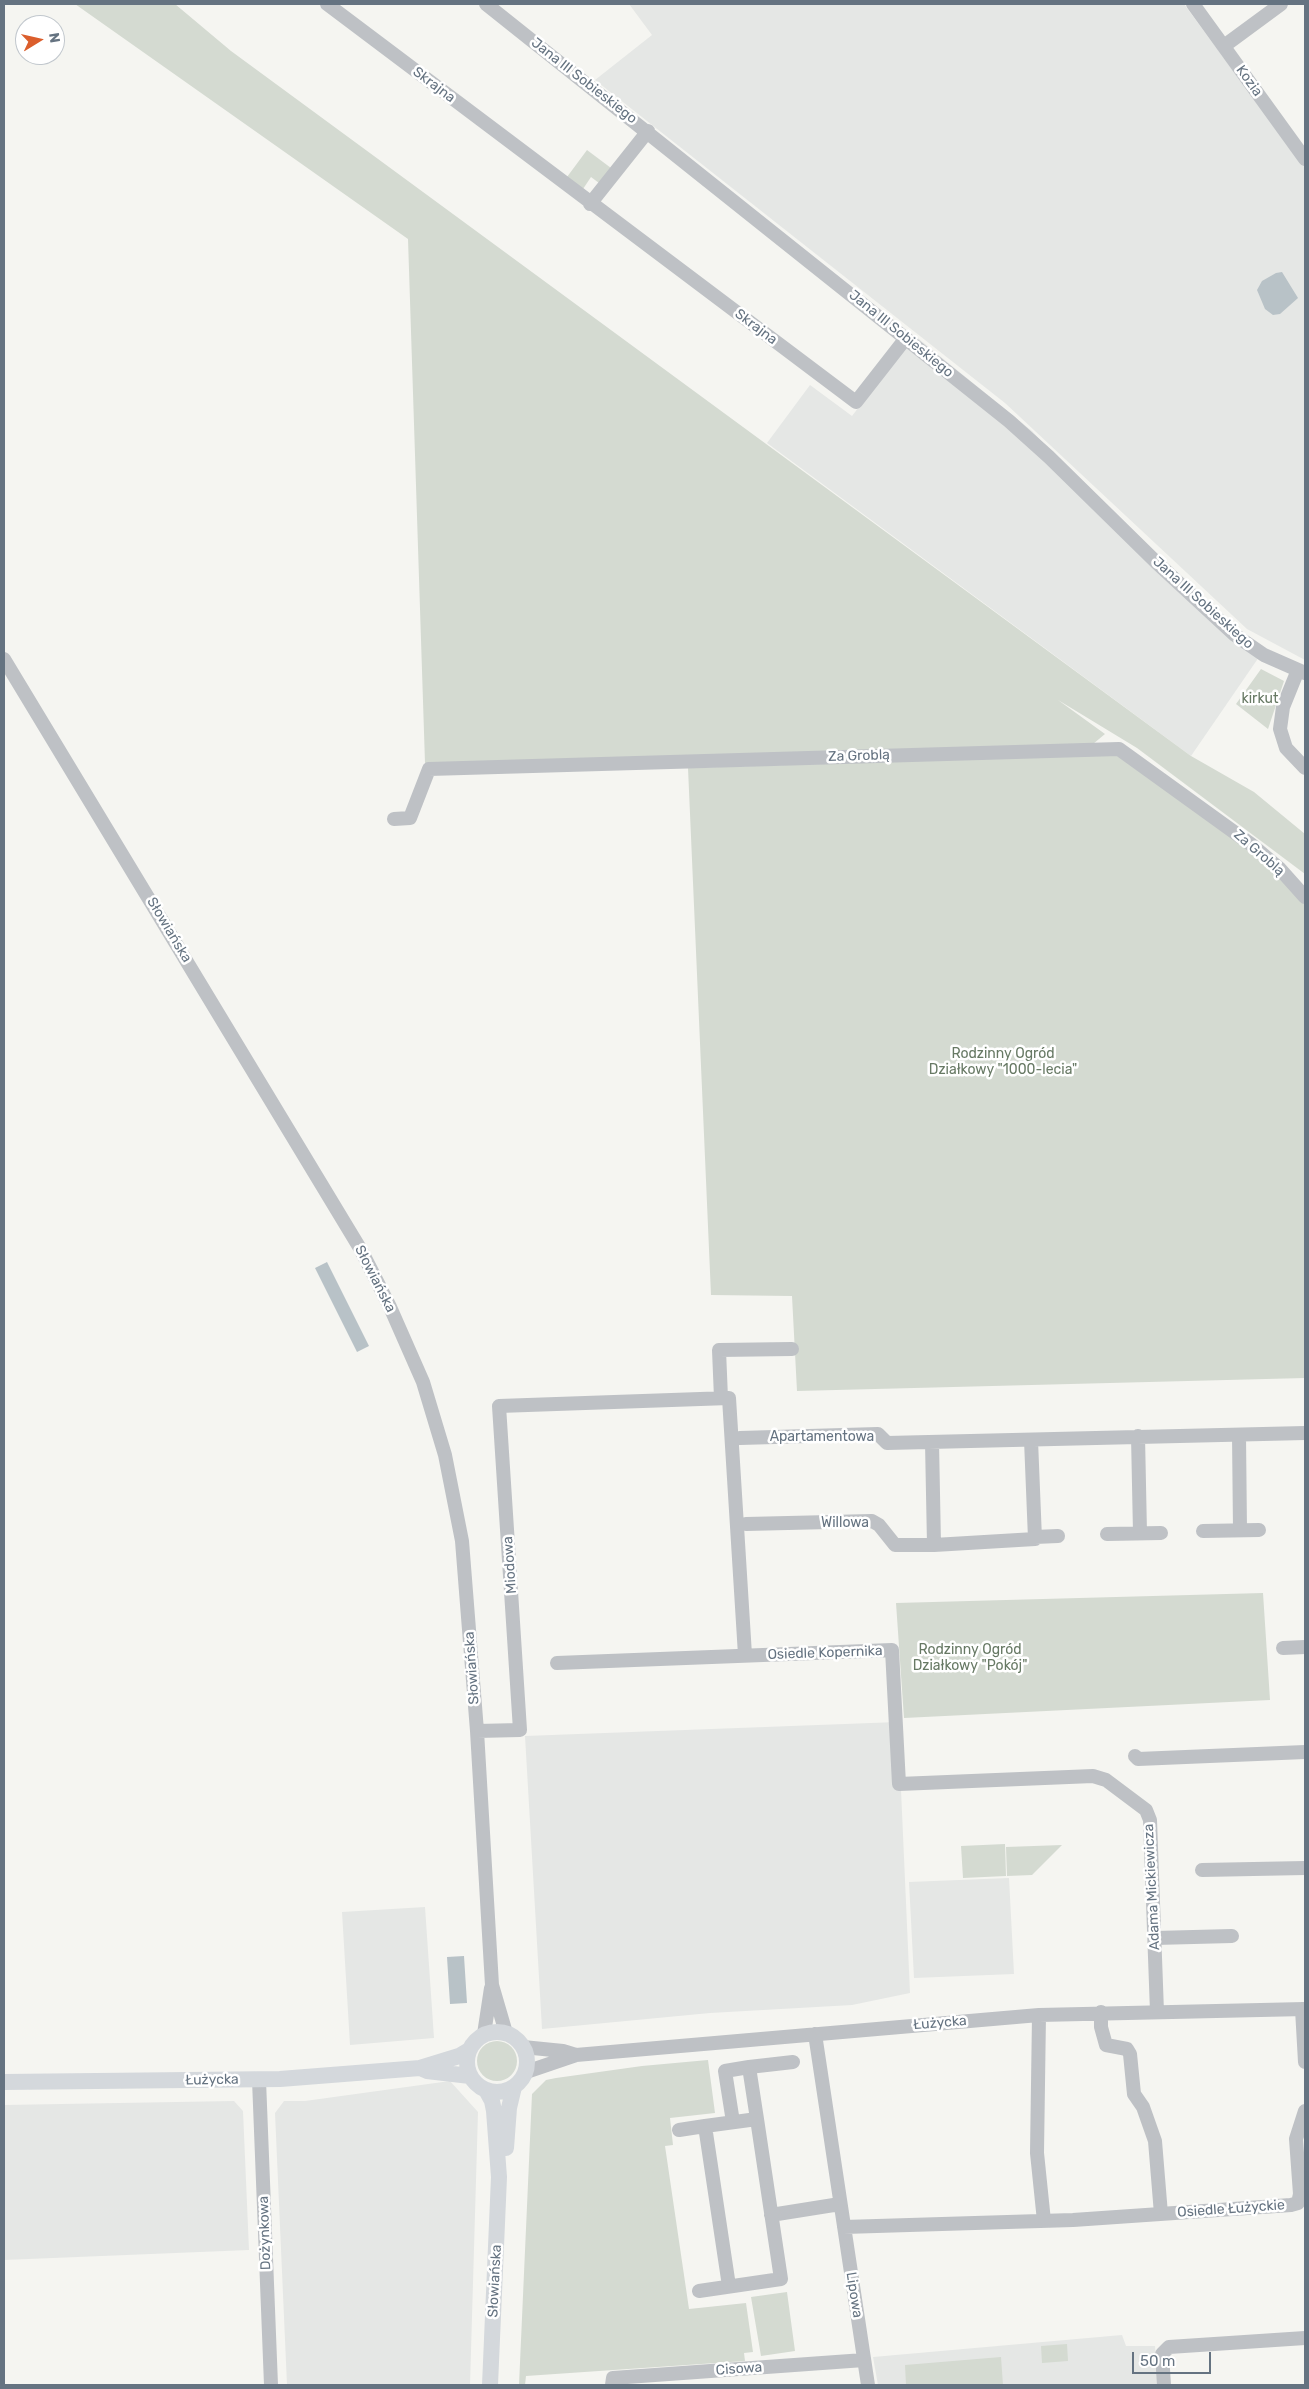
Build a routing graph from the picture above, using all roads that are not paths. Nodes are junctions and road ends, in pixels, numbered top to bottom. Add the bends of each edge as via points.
1 (327, 4) edge
2 (486, 4) edge
3 (1193, 4) edge
4 (1281, 4) edge
5 (1224, 46) junction
6 (648, 131) junction
7 (1305, 159) edge
8 (590, 204) junction
9 (906, 338) junction
10 (4, 659) edge
11 (1301, 671) edge
12 (1303, 763) edge
13 (394, 819) dead end
14 (1305, 897) edge
15 (792, 1348) dead end
16 (721, 1398) junction
17 (1305, 1433) edge
18 (1239, 1434) junction
19 (1138, 1436) junction
20 (740, 1438) dead end
21 (1031, 1440) junction
22 (932, 1442) junction
23 (746, 1524) dead end
24 (1240, 1530) junction
25 (1258, 1530) dead end
26 (1203, 1531) dead end
27 (1161, 1533) dead end
28 (1107, 1534) dead end
29 (1140, 1534) junction
30 (1058, 1536) dead end
31 (1034, 1537) junction
32 (934, 1545) junction
33 (1305, 1647) edge
34 (1283, 1648) dead end
35 (744, 1655) junction
36 (557, 1663) dead end
37 (477, 1731) junction
38 (1305, 1752) edge
39 (1135, 1756) dead end
40 (899, 1784) joint
41 (1305, 1868) edge
42 (1202, 1870) dead end
43 (1232, 1936) dead end
44 (1155, 1938) junction
45 (492, 1985) junction
46 (1304, 2009) edge
47 (1101, 2012) junction
48 (1157, 2012) junction
49 (1039, 2015) junction
50 (506, 2033) junction
51 (484, 2034) junction
52 (815, 2034) junction
53 (523, 2047) junction
54 (469, 2050) junction
55 (576, 2055) junction
56 (794, 2062) dead end
57 (1305, 2062) edge
58 (750, 2067) junction
59 (420, 2068) junction
60 (526, 2072) junction
61 (470, 2076) junction
62 (259, 2080) junction
63 (4, 2082) edge
64 (514, 2087) junction
65 (486, 2090) junction
66 (1305, 2111) edge
67 (757, 2119) junction
68 (733, 2122) junction
69 (705, 2126) junction
70 (679, 2130) dead end
71 (499, 2177) junction
72 (840, 2204) junction
73 (1161, 2214) junction
74 (771, 2215) junction
75 (1044, 2221) junction
76 (844, 2227) junction
77 (729, 2286) junction
78 (699, 2291) dead end
79 (1305, 2338) edge
80 (864, 2360) junction
81 (613, 2382) edge
82 (272, 2385) edge
83 (490, 2385) edge
84 (868, 2385) edge
85 (1164, 2385) edge

1 - 8 street, Skrajna
2 - 6 street, Jana III Sobieskiego
3 - 5 street, Kozia
4 - 5 street
5 - 7 street, Kozia
6 - 8 street
6 - 9 street, Jana III Sobieskiego
8 - 9 street, Skrajna via 856,402
9 - 11 street, Jana III Sobieskiego via 1031,440 1235,635 1264,655
10 - 37 street, Słowiańska via 362,1250 404,1338 433,1414 453,1491 465,1570
11 - 12 street via 1284,707 1280,729 1286,748
13 - 14 street, Za Groblą via 410,818 429,769 1119,749 1252,845
15 - 16 street via 719,1350
16 - 35 street via 729,1398
16 - 37 street, Miodowa via 499,1406 520,1730
17 - 18 street
18 - 19 street
18 - 24 street
19 - 21 street
19 - 29 street
20 - 22 street, Apartamentowa via 878,1434 887,1443
21 - 22 street
21 - 31 street
22 - 32 street
23 - 32 street, Willowa via 872,1521 895,1545
24 - 25 street
24 - 26 street
27 - 29 street
28 - 29 street
30 - 31 street
31 - 32 street
33 - 34 street
35 - 36 street, Osiedle Kopernika
35 - 40 street, Osiedle Kopernika via 892,1650
37 - 45 street, Słowiańska
38 - 39 street via 1138,1759
40 - 44 street, Adama Mickiewicza via 1093,1776 1106,1780 1139,1803 1150,1820
41 - 42 street
43 - 44 street
44 - 48 street, Adama Mickiewicza
45 - 50 street, Słowiańska
45 - 51 street, Słowiańska
46 - 48 street, Łużycka
46 - 57 street
47 - 48 street, Łużycka
47 - 49 street, Łużycka
47 - 73 street, Osiedle Łużyckie via 1106,2045 1127,2049 1130,2054 1134,2094 1143,2107 1155,2142
49 - 52 street, Łużycka
49 - 75 street via 1037,2153
50 - 51 main road
50 - 53 main road
51 - 54 main road via 472,2043
52 - 55 street, Łużycka
52 - 72 street, Lipowa
53 - 55 street, Łużycka
53 - 60 main road
54 - 59 main road, Łużycka
54 - 61 main road via 466,2063
55 - 60 street, Łużycka
56 - 58 street
58 - 67 street
58 - 68 street via 725,2071
59 - 61 main road, Łużycka
59 - 62 main road, Łużycka
60 - 64 main road
61 - 65 main road
62 - 63 main road, Łużycka
62 - 82 street, Dożynkowa
64 - 65 main road via 500,2092
64 - 71 main road, Słowiańska
65 - 71 main road, Słowiańska via 494,2112
66 - 73 street, Osiedle Łużyckie via 1296,2139 1298,2202
67 - 68 street
67 - 74 street
68 - 69 street
69 - 70 street
69 - 77 street
71 - 83 main road, Słowiańska
72 - 74 street
72 - 76 street, Lipowa
73 - 75 street, Osiedle Łużyckie
74 - 77 street via 781,2279
75 - 76 street, Osiedle Łużyckie
76 - 80 street, Lipowa
77 - 78 street
79 - 85 street via 1169,2348 1162,2354
80 - 81 street, Cisowa
80 - 84 street, Lipowa

